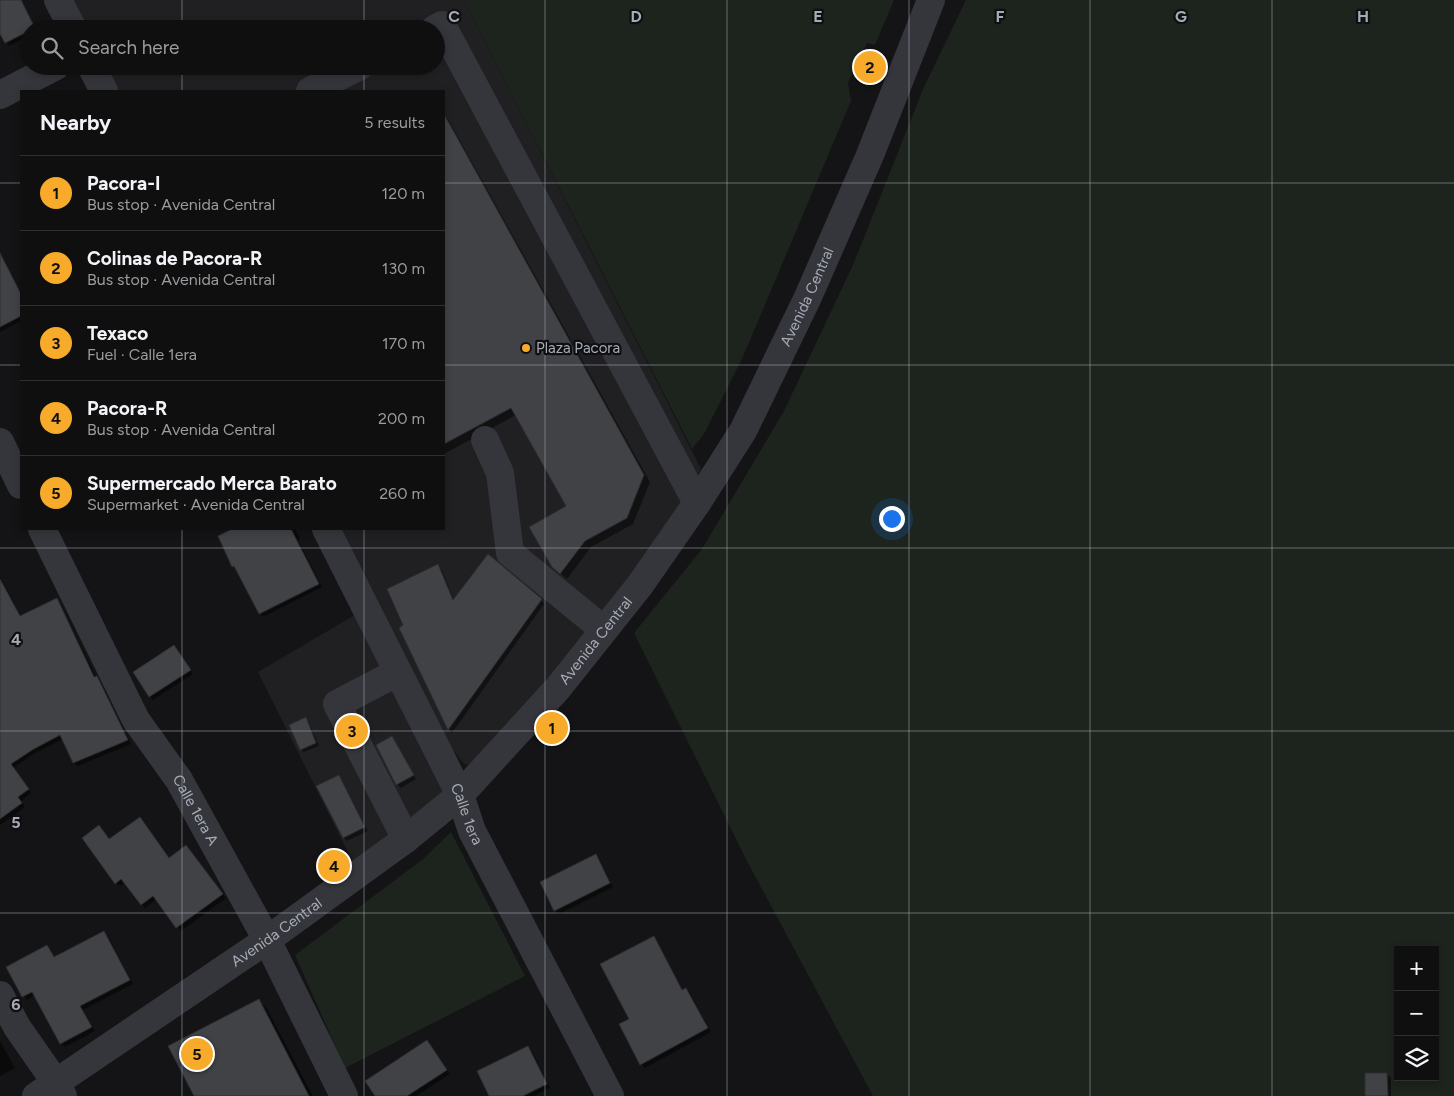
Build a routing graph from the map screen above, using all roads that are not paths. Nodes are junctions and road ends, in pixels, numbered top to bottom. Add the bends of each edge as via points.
1 (58, 0) edge
2 (931, 0) edge
3 (68, 20) edge
4 (445, 31) edge
5 (39, 75) edge
6 (96, 75) edge
7 (342, 75) edge
8 (103, 90) edge
9 (312, 90) edge
10 (0, 95) edge
11 (485, 440) dead end
12 (0, 442) edge
13 (20, 483) edge
14 (697, 503) junction
15 (42, 530) edge
16 (327, 530) edge
17 (604, 630) junction
18 (398, 672) junction
19 (460, 795) junction
20 (406, 839) junction
21 (266, 940) junction
22 (0, 995) edge
23 (52, 1092) edge
24 (344, 1096) edge
25 (610, 1096) edge

1 - 3 street
2 - 14 street, Avenida Central via 870,154 808,297 743,431
4 - 14 street
5 - 10 street
6 - 8 street
7 - 9 street
11 - 17 street via 500,473 510,553
12 - 13 street
14 - 17 street, Avenida Central
15 - 21 street, Calle 1era A via 136,720 179,780
16 - 18 street, Calle 1era
17 - 19 street, Avenida Central via 558,688
18 - 19 street, Calle 1era
18 - 20 street via 337,704
19 - 20 street, Avenida Central
19 - 25 street, Calle 1era via 472,831
20 - 21 street, Avenida Central
21 - 23 street, Avenida Central
21 - 24 street, Calle 1era A
22 - 23 street

